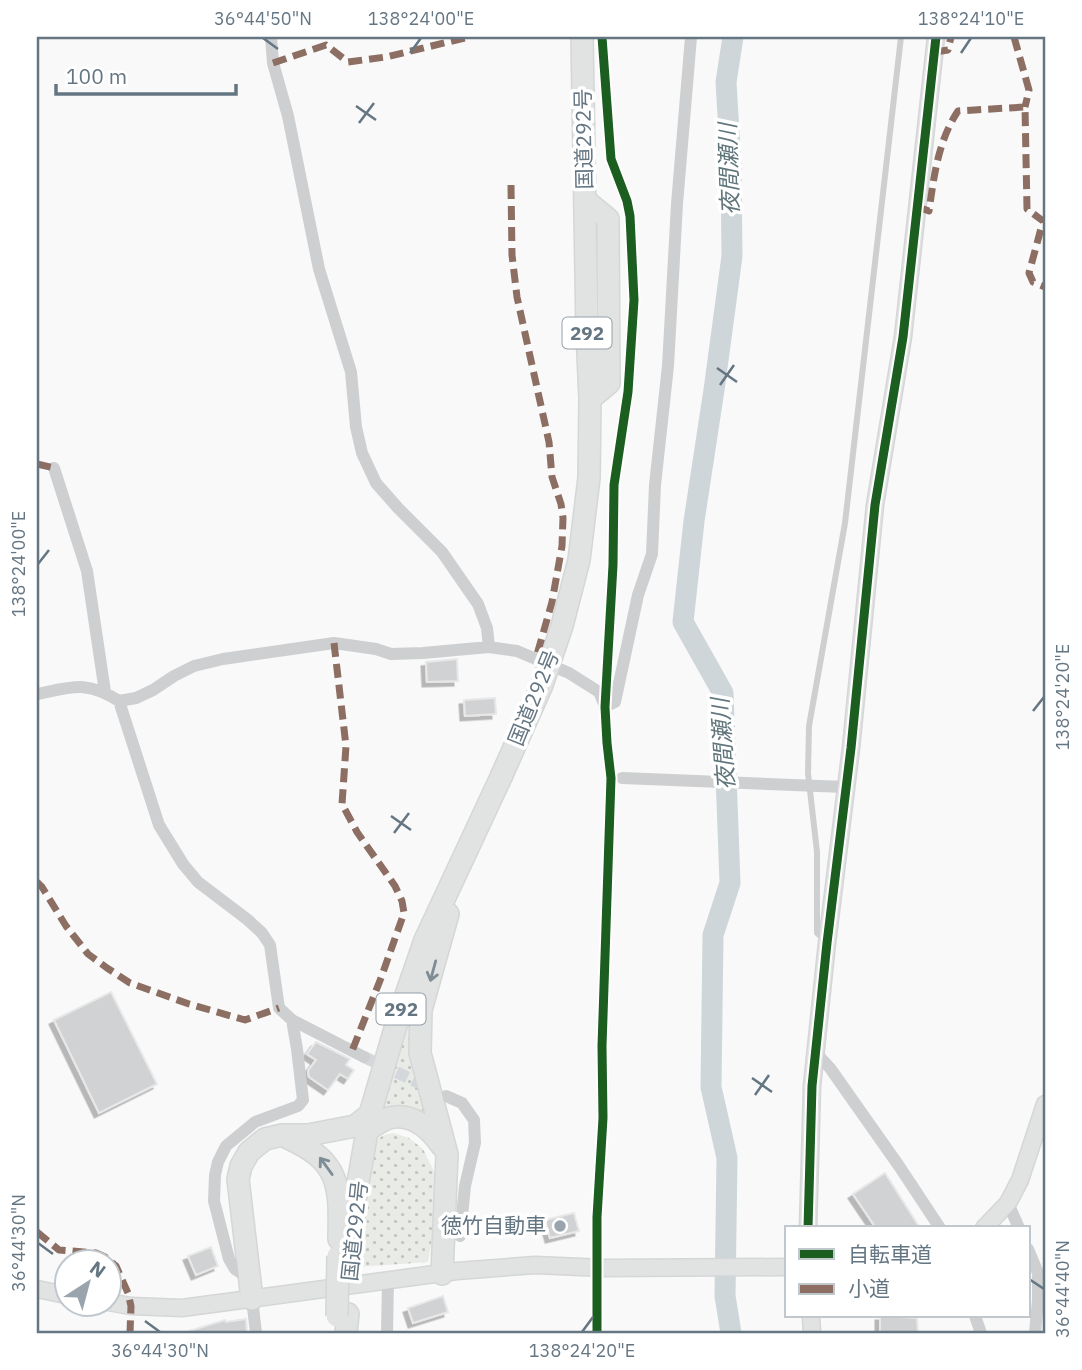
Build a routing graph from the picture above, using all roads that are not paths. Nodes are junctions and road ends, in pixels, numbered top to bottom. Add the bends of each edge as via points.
1 (271, 37) edge
2 (582, 37) edge
3 (602, 37) edge
4 (691, 37) edge
5 (901, 37) edge
6 (936, 37) edge
7 (54, 468) dead end
8 (489, 647) junction
9 (104, 692) junction
10 (37, 694) edge
11 (119, 701) junction
12 (605, 707) junction
13 (617, 778) junction
14 (846, 787) junction
15 (463, 858) junction
16 (827, 943) junction
17 (292, 1020) junction
18 (816, 1052) junction
19 (364, 1057) tunnel mouth
20 (446, 1096) dead end
21 (1045, 1104) edge
22 (369, 1122) junction
23 (282, 1135) junction
24 (447, 1154) junction
25 (1008, 1203) junction
26 (808, 1226) edge
27 (939, 1226) edge
28 (986, 1226) edge
29 (1018, 1226) edge
30 (460, 1236) dead end
31 (1030, 1254) edge
32 (344, 1256) junction
33 (785, 1267) edge
34 (600, 1268) junction
35 (442, 1274) junction
36 (388, 1280) junction
37 (251, 1289) junction
38 (122, 1304) edge
39 (342, 1324) edge
40 (256, 1333) edge
41 (387, 1333) edge
42 (597, 1333) edge
43 (1035, 1333) edge

1 - 8 street via 319,269 351,372 362,453 376,483 442,552 478,604
2 - 15 highway, 国道292号 / 292, bridge via 590,399 589,478 579,560 542,685
3 - 12 street via 611,159 630,216 634,300 628,392 614,485
4 - 12 street via 652,554 638,595 615,702
5 - 16 lane via 845,523 809,726 817,933
6 - 14 street via 903,337 875,505
7 - 9 street via 88,571
8 - 11 street via 391,654 334,643 223,659 194,666 136,698
8 - 12 street via 517,651 569,673 599,692
9 - 10 street via 79,686
9 - 11 street
11 - 17 street via 159,825 198,882 262,933 270,945 278,1008
12 - 13 street via 607,743
13 - 14 street, bridge
13 - 34 street via 597,1217
14 - 16 street
15 - 22 highway, 国道292号 / 292 via 425,940
15 -> 24 highway via 421,1010 421,1053
16 - 18 street
17 - 19 street
17 - 37 street via 303,1100 298,1107 255,1122 226,1146 215,1175 214,1201 229,1259
18 - 26 street
18 - 27 street
20 - 30 street via 462,1103 474,1120 475,1143
21 - 25 street
22 - 23 highway via 308,1135
22 - 24 highway via 403,1117 419,1122
22 - 32 highway, 国道292号 / 292
32 -> 23 highway via 333,1176 322,1159
23 - 37 highway via 265,1139 249,1152 238,1179
24 - 35 highway
25 - 28 street
25 - 29 street
31 - 43 street via 1038,1273
32 - 39 highway, bridge
33 - 34 street
34 - 35 street via 535,1265
34 - 42 street
35 - 36 street
36 - 37 street
36 - 41 street
37 - 38 street via 183,1308
37 - 40 street

